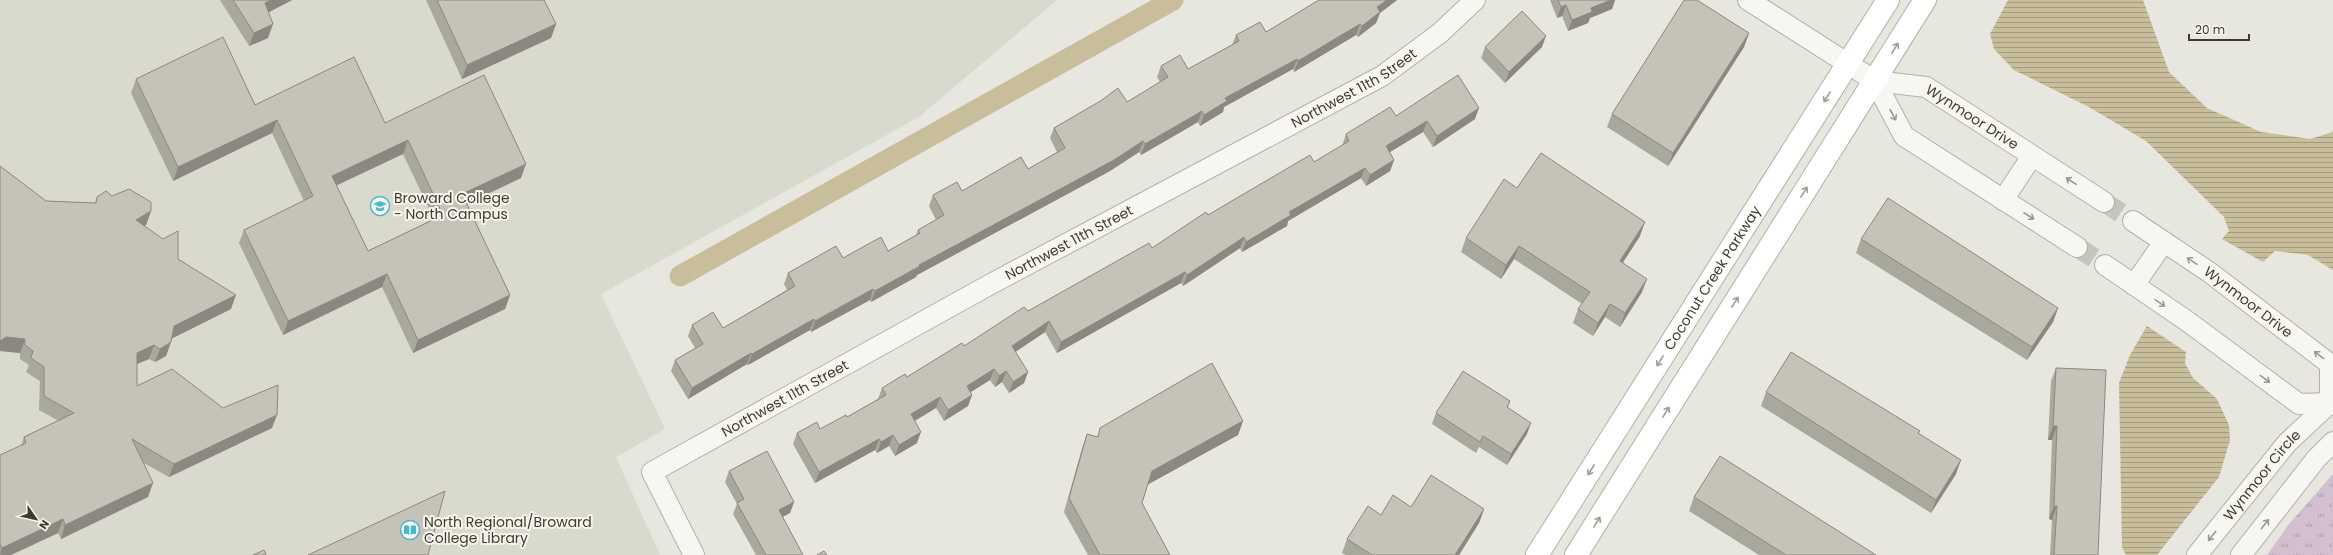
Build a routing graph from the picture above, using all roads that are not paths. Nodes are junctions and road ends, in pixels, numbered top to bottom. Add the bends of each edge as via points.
1 (1475, 0) edge
2 (1748, 0) edge
3 (1888, 0) edge
4 (1925, 0) edge
5 (1848, 64) junction
6 (1874, 81) junction
7 (2032, 156) junction
8 (2003, 200) junction
9 (2104, 202) tunnel mouth
10 (2133, 221) tunnel mouth
11 (2164, 242) junction
12 (2077, 247) tunnel mouth
13 (2105, 265) tunnel mouth
14 (2134, 285) junction
15 (2332, 402) edge
16 (2333, 442) edge
17 (1543, 550) edge
18 (694, 555) edge
19 (1576, 555) edge
20 (2197, 555) edge
21 (2240, 555) edge

1 - 18 street, Northwest 11th Street via 1440,33 1382,76 989,285 652,472
2 - 5 street
3 - 5 main road, Coconut Creek Parkway
6 -> 4 main road
5 - 6 street
5 -> 17 main road, Coconut Creek Parkway
6 - 7 street, Wynmoor Drive via 1926,87
6 -> 8 street via 1904,136
19 -> 6 main road
7 - 8 street
9 -> 7 street, Wynmoor Drive
8 -> 12 street
10 - 11 street, Wynmoor Drive
11 - 14 street
15 -> 11 street, Wynmoor Drive via 2330,364 2209,272
13 - 14 street
14 -> 15 street via 2299,404
15 -> 20 street, Wynmoor Circle via 2287,443
21 -> 16 street, Wynmoor Circle via 2316,459

